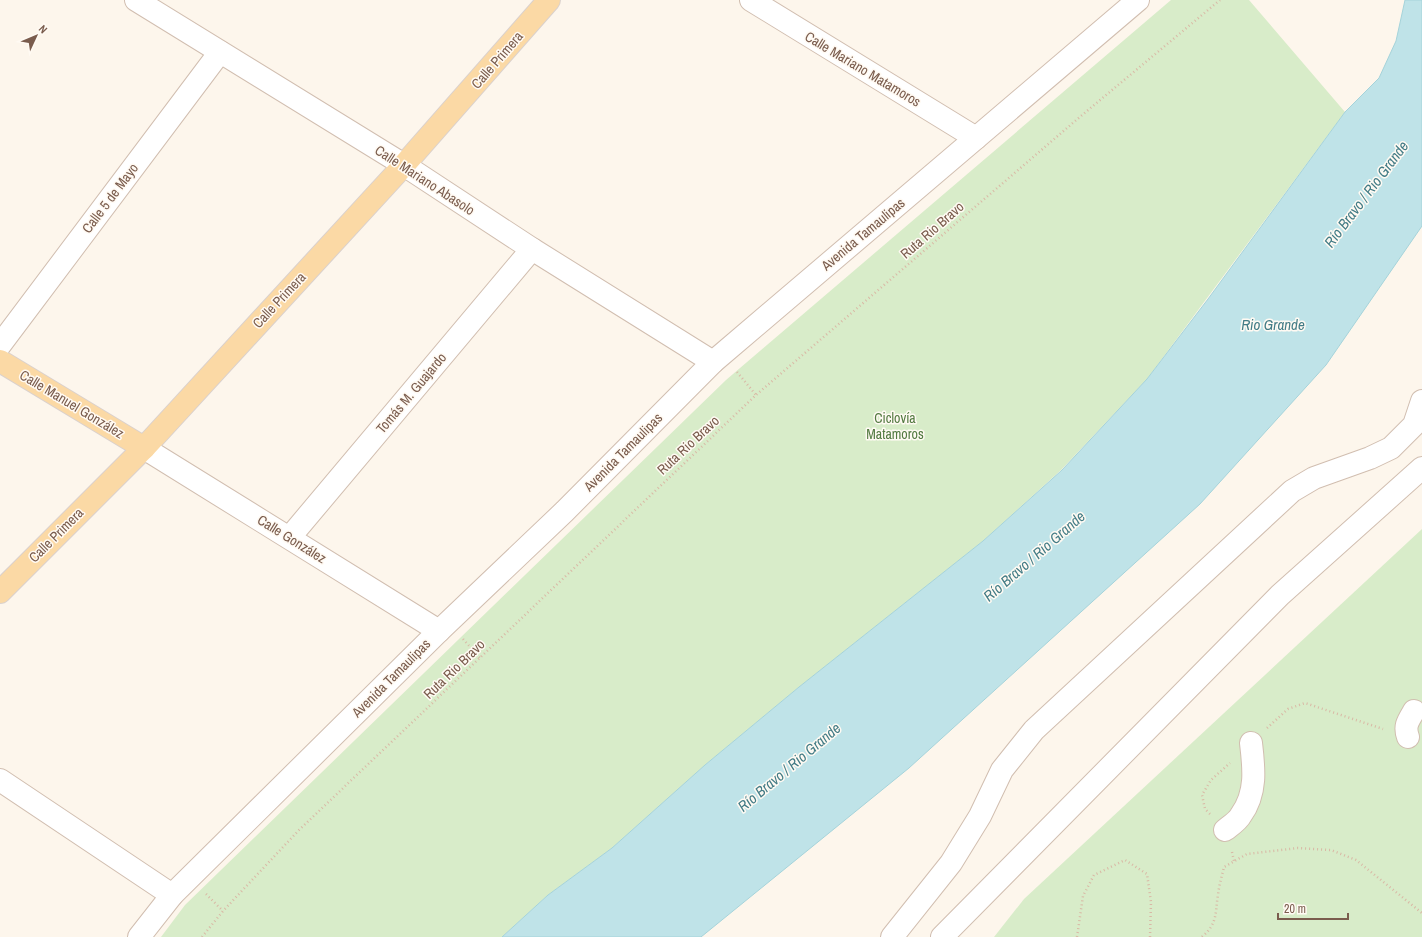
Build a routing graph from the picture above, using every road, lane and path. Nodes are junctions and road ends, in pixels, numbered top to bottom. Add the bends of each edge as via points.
1 (136, 0) edge
2 (550, 0) edge
3 (751, 0) edge
4 (1138, 0) edge
5 (1220, 0) edge
6 (220, 52) junction
7 (976, 138) junction
8 (404, 165) junction
9 (532, 249) junction
10 (0, 345) edge
11 (718, 358) junction
12 (0, 361) edge
13 (756, 395) junction
14 (1422, 401) edge
15 (144, 448) junction
16 (1422, 468) edge
17 (290, 538) junction
18 (0, 592) edge
19 (439, 631) junction
20 (1414, 711) dead end
21 (1408, 738) joint
22 (1252, 743) junction
23 (0, 780) edge
24 (1225, 830) junction
25 (1234, 861) junction
26 (172, 895) junction
27 (1422, 913) edge
28 (139, 937) edge
29 (202, 937) edge
30 (892, 937) edge
31 (942, 937) edge
32 (1077, 937) edge
33 (1150, 937) edge
34 (1202, 937) edge

1 - 6 street, Calle Mariano Abasolo
2 - 8 main road, Calle Primera
3 - 7 street, Calle Mariano Matamoros
4 - 7 street, Avenida Tamaulipas
5 - 13 path, Ruta Rio Bravo
6 - 8 street, Calle Mariano Abasolo
6 - 10 street, Calle 5 de Mayo
7 - 11 street, Avenida Tamaulipas
8 - 9 street, Calle Mariano Abasolo
8 - 15 main road, Calle Primera
9 - 11 street, Calle Mariano Abasolo
9 - 17 street, Tomás M. Guajardo
11 - 13 path
11 - 19 street, Avenida Tamaulipas via 565,511
12 - 15 main road, Calle Manuel González
13 - 29 path, Ruta Rio Bravo via 299,830 223,910
14 - 30 street via 1414,425 1391,448 1314,478 1292,491 1034,730 1002,770 980,816 951,863
15 - 17 street, Calle González
15 - 18 main road, Calle Primera
16 - 31 street via 1280,595
17 - 19 street, Calle González
19 - 26 street, Avenida Tamaulipas
20 - 21 street via 1407,722
21 - 22 path via 1306,703 1288,709
22 - 24 street via 1254,773 1251,797 1241,816
22 - 24 path via 1211,780 1202,795 1205,810
23 - 26 street
24 - 25 path
25 - 27 path via 1247,854 1298,848 1331,850 1356,860
25 - 34 path via 1224,867 1217,915
26 - 28 street, Avenida Tamaulipas
32 - 33 path via 1084,896 1094,875 1125,860 1147,874 1151,902

